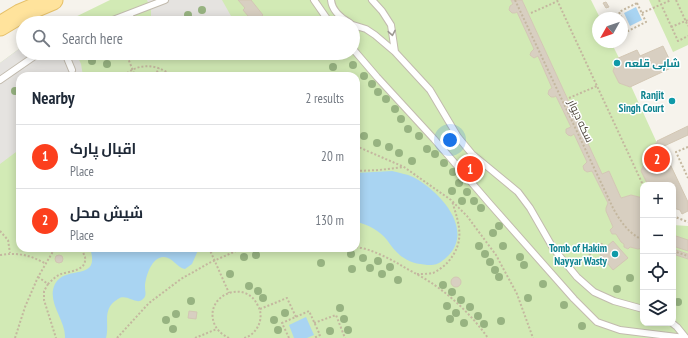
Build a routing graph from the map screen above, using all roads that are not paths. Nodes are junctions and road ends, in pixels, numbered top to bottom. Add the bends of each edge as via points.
1 (30, 0) edge
2 (53, 0) edge
3 (165, 0) edge
4 (314, 0) edge
5 (331, 0) edge
6 (372, 0) edge
7 (129, 14) joint
8 (16, 16) edge
9 (17, 16) edge
10 (124, 16) edge
11 (325, 16) edge
12 (341, 16) edge
13 (1, 25) edge
14 (360, 27) edge
15 (395, 52) junction
16 (360, 57) edge
17 (29, 60) edge
18 (68, 60) edge
19 (72, 70) dead end
20 (0, 80) edge
21 (640, 308) edge
22 (676, 325) edge
23 (686, 338) edge

1 - 13 main road
2 - 9 main road
3 - 7 lane
4 - 11 lane
5 - 12 lane via 335,11
6 -> 15 lane via 390,25
7 - 10 lane
8 - 13 main road
14 - 15 lane via 375,35
15 - 21 lane via 430,90 458,138 472,154 518,192 553,248 571,271 594,292
16 - 23 lane via 597,322 620,330
17 - 20 lane
18 - 19 lane
22 - 23 lane

